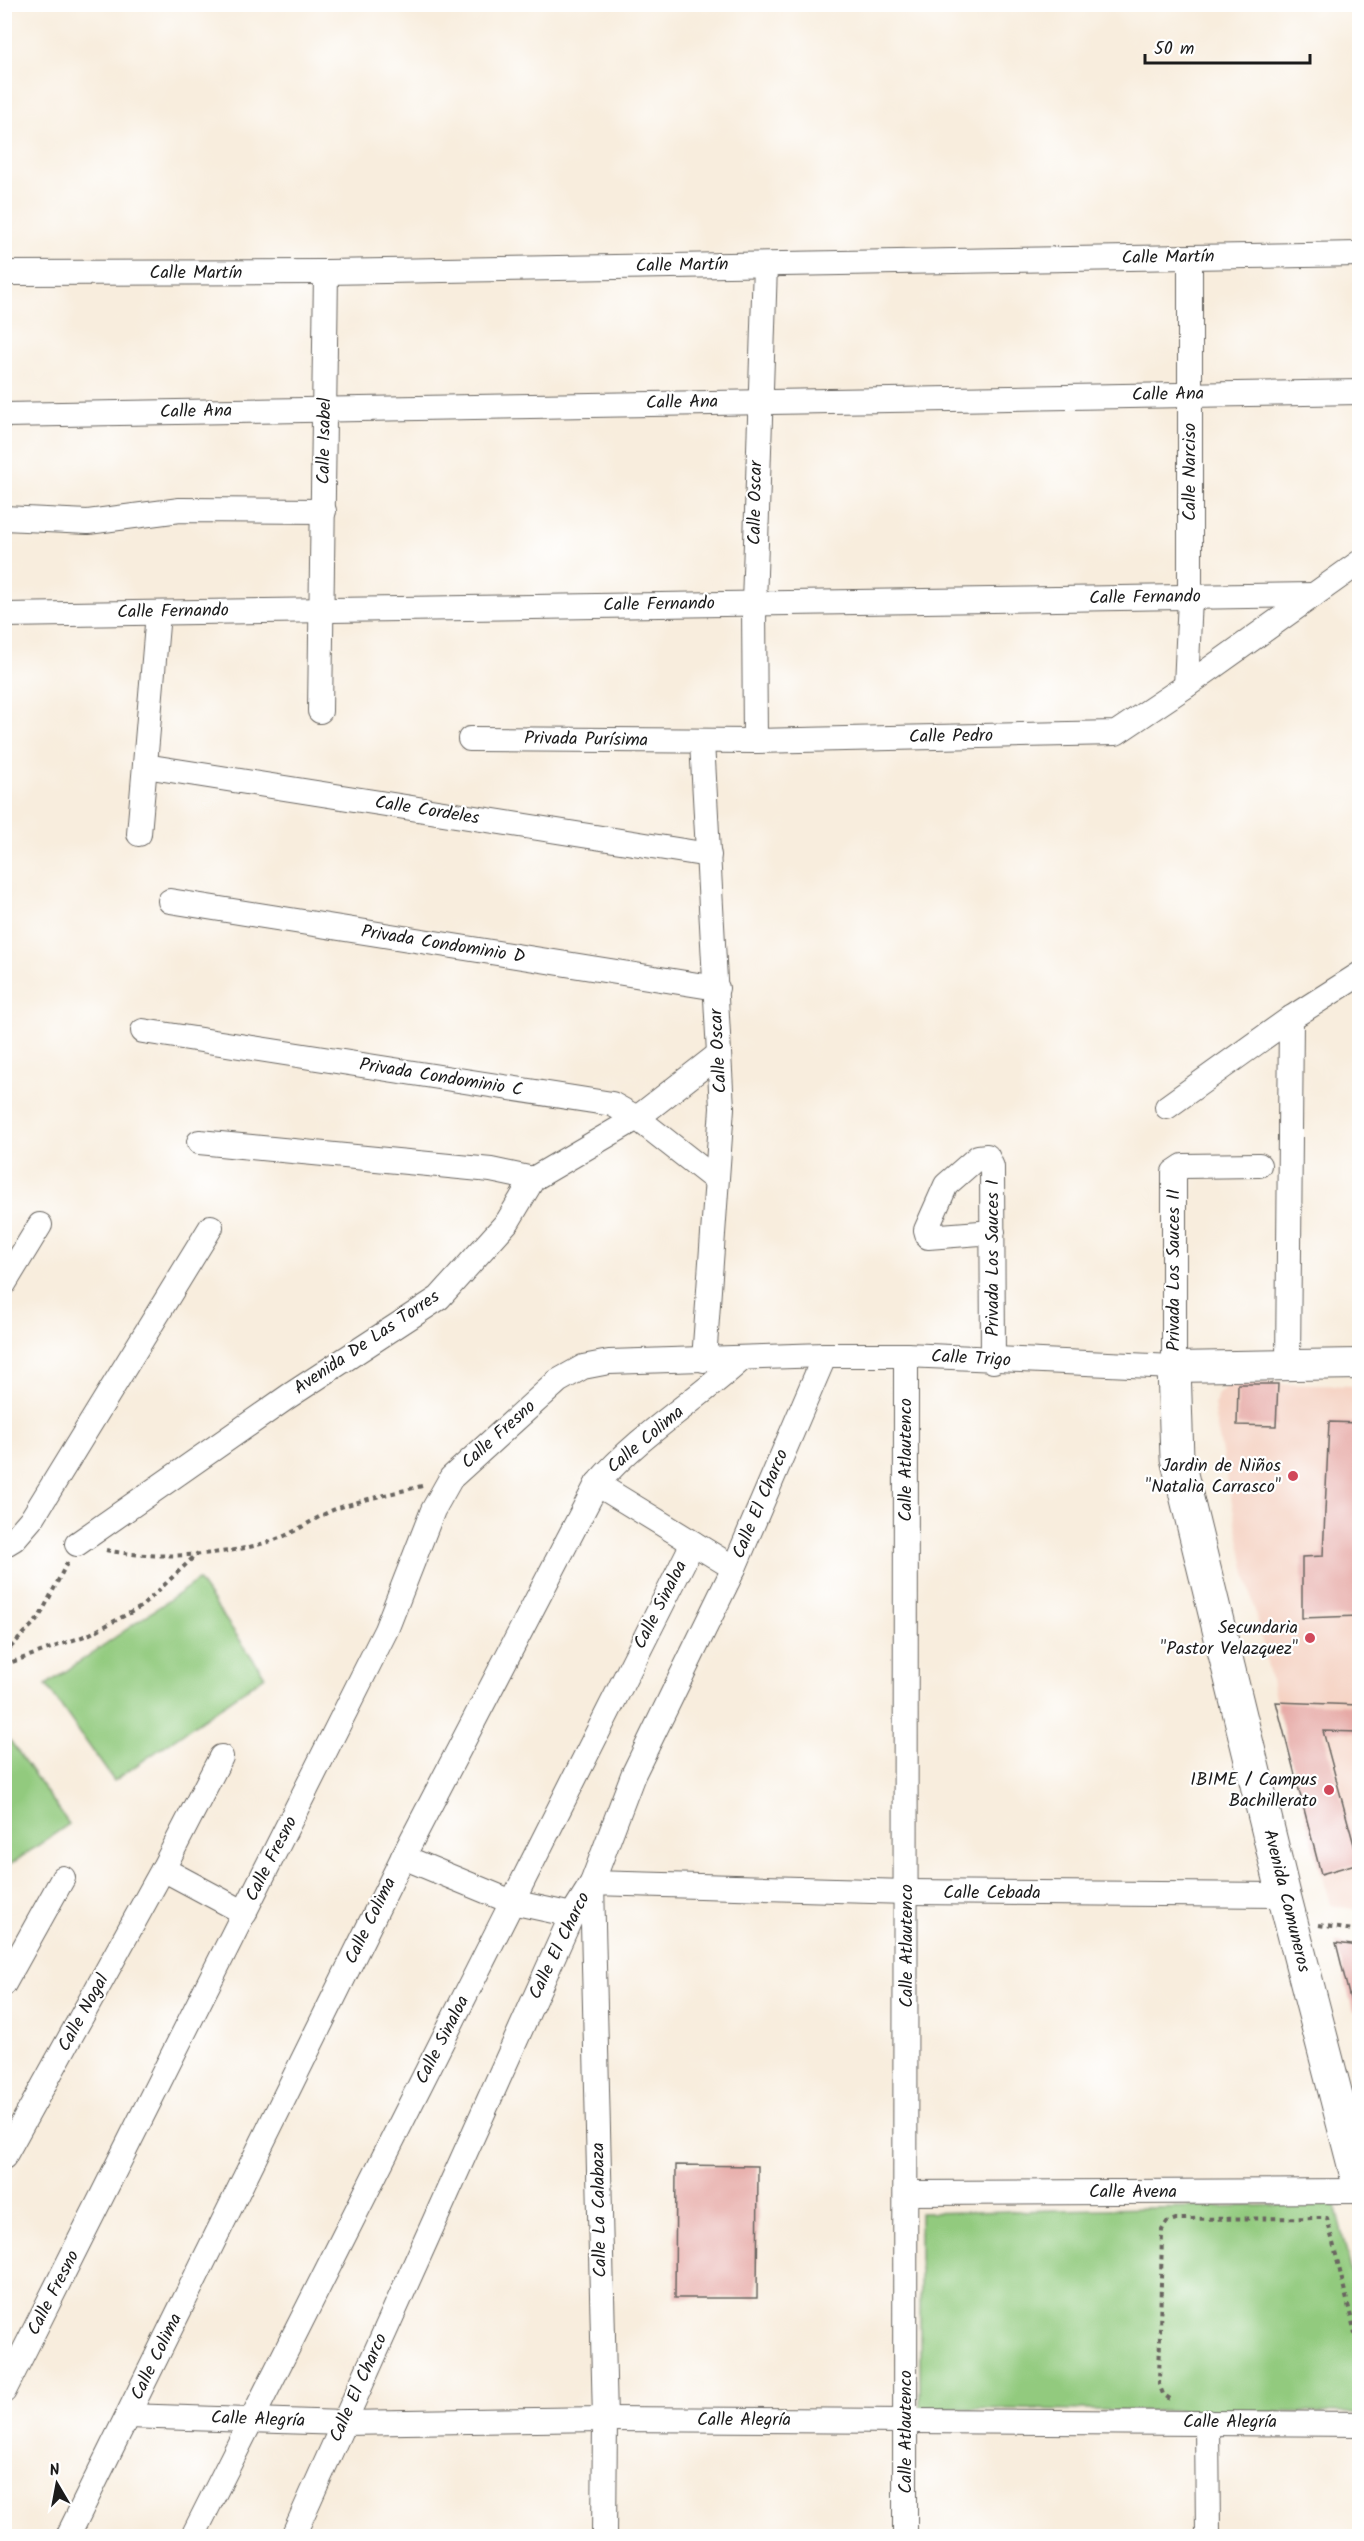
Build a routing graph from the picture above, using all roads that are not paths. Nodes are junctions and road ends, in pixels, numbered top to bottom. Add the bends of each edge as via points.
1 (1359, 254) edge
2 (1190, 258) junction
3 (765, 265) junction
4 (326, 272) junction
5 (4, 273) edge
6 (1359, 392) edge
7 (1190, 394) junction
8 (759, 401) junction
9 (325, 409) junction
10 (4, 415) edge
11 (324, 511) junction
12 (4, 518) edge
13 (1359, 562) edge
14 (1314, 595) junction
15 (1190, 598) junction
16 (754, 604) junction
17 (323, 609) junction
18 (158, 613) junction
19 (4, 615) edge
20 (1186, 686) junction
21 (320, 711) dead end
22 (470, 739) dead end
23 (755, 741) junction
24 (702, 742) junction
25 (145, 766) junction
26 (139, 834) dead end
27 (709, 855) junction
28 (170, 901) dead end
29 (1359, 974) edge
30 (717, 988) junction
31 (1291, 1018) junction
32 (143, 1031) dead end
33 (719, 1054) junction
34 (1167, 1107) dead end
35 (637, 1118) junction
36 (199, 1142) dead end
37 (1259, 1165) dead end
38 (533, 1179) junction
39 (716, 1180) junction
40 (40, 1225) dead end
41 (211, 1227) dead end
42 (993, 1232) junction
43 (4, 1284) edge
44 (825, 1355) junction
45 (906, 1356) junction
46 (743, 1358) junction
47 (704, 1360) junction
48 (993, 1360) junction
49 (1359, 1364) edge
50 (1288, 1365) junction
51 (583, 1367) joint
52 (1174, 1367) junction
53 (597, 1484) junction
54 (693, 1543) junction
55 (77, 1544) road end
56 (4, 1545) edge
57 (734, 1568) junction
58 (221, 1757) dead end
59 (403, 1857) junction
60 (163, 1869) junction
61 (63, 1878) dead end
62 (592, 1883) junction
63 (907, 1892) junction
64 (512, 1902) junction
65 (1287, 1908) junction
66 (245, 1913) junction
67 (572, 1914) junction
68 (4, 1984) edge
69 (4, 2157) edge
70 (1359, 2190) edge
71 (907, 2193) junction
72 (4, 2391) edge
73 (128, 2416) junction
74 (252, 2419) junction
75 (605, 2419) junction
76 (906, 2421) junction
77 (1208, 2422) junction
78 (343, 2423) junction
79 (1359, 2424) edge
80 (68, 2536) edge
81 (193, 2536) edge
82 (293, 2536) edge
83 (604, 2536) edge
84 (905, 2536) edge
85 (1208, 2536) edge

1 - 2 street, Calle Martín
2 - 3 street, Calle Martín
2 - 7 street, Calle Narciso
3 - 4 street, Calle Martín
3 - 8 street, Calle Oscar
4 - 5 street, Calle Martín
4 - 9 street, Calle Isabel
6 - 7 street, Calle Ana
7 - 8 street, Calle Ana
7 - 15 street, Calle Narciso
8 - 9 street, Calle Ana
8 - 16 street, Calle Oscar
9 - 10 street, Calle Ana
9 - 11 street, Calle Isabel
11 - 12 street via 180,510 88,522
11 - 17 street, Calle Isabel
13 - 14 street, Calle Pedro
14 - 15 street, Calle Fernando
14 - 20 street, Calle Pedro
15 - 16 street, Calle Fernando
15 - 20 street, Calle Narciso
16 - 17 street, Calle Fernando
16 - 23 street, Calle Oscar
17 - 18 street, Calle Fernando
17 - 21 street, Calle Isabel
18 - 19 street, Calle Fernando
18 - 25 street
20 - 23 street, Calle Pedro via 1116,733
22 - 24 street, Privada Purísima
23 - 24 street, Calle Pedro
24 - 27 street, Calle Oscar
25 - 26 street
25 - 27 street, Calle Cordeles
27 - 30 street, Calle Oscar
28 - 30 street, Privada Condominio D
29 - 31 street
30 - 33 street, Calle Oscar
31 - 34 street
31 - 50 street
32 - 35 street, Privada Condominio C via 612,1104
33 - 35 street, Avenida De Las Torres
33 - 39 street, Calle Oscar via 722,1108
35 - 38 street, Avenida De Las Torres
35 - 39 street, Privada Condominio C
36 - 38 street via 491,1170
37 - 52 street, Privada Los Sauces II via 1183,1166 1174,1172
38 - 55 street, Avenida De Las Torres via 508,1221 439,1298 289,1396
39 - 47 street, Calle Oscar
40 - 43 street
41 - 56 street via 33,1517
42 - 42 street, Privada Los Sauces I via 992,1167 987,1156 978,1157 946,1185 926,1230 928,1237 935,1238
42 - 48 street, Privada Los Sauces I
44 - 45 street, Calle Trigo
44 - 46 street, Calle Trigo
44 - 57 street, Calle El Charco
45 - 48 street, Calle Trigo
45 - 63 street, Calle Atlautenco
46 - 47 street, Calle Trigo
46 - 53 street, Calle Colima via 621,1457
47 - 51 street, Calle Trigo via 609,1362
48 - 52 street, Calle Trigo
49 - 50 street, Calle Trigo
50 - 52 street, Calle Trigo
51 - 66 street, Calle Fresno via 558,1381 451,1478 433,1510 386,1630
52 - 65 main road, Avenida Comuneros via 1178,1458
53 - 54 street
53 - 59 street, Calle Colima
54 - 57 street
54 - 64 street, Calle Sinaloa
57 - 62 street, Calle El Charco via 633,1775
58 - 60 street, Calle Nogal
59 - 64 street
59 - 73 street, Calle Colima
60 - 66 street
60 - 69 street, Calle Nogal
61 - 68 street
62 - 63 street, Calle Cebada
62 - 67 street, Calle El Charco
62 - 75 street, Calle La Calabaza
63 - 65 street, Calle Cebada
63 - 71 street, Calle Atlautenco
64 - 67 street
64 - 74 street, Calle Sinaloa
65 - 70 main road, Avenida Comuneros
66 - 72 street, Calle Fresno
67 - 78 street, Calle El Charco
70 - 71 street, Calle Avena
71 - 76 street, Calle Atlautenco
73 - 74 street, Calle Alegría
73 - 80 street, Calle Colima
74 - 78 street, Calle Alegría
74 - 81 street, Calle Sinaloa
75 - 76 street, Calle Alegría
75 - 78 street, Calle Alegría
75 - 83 street, Calle La Calabaza
76 - 77 street, Calle Alegría
76 - 84 street, Calle Atlautenco
77 - 79 street, Calle Alegría
77 - 85 street
78 - 82 street, Calle El Charco

